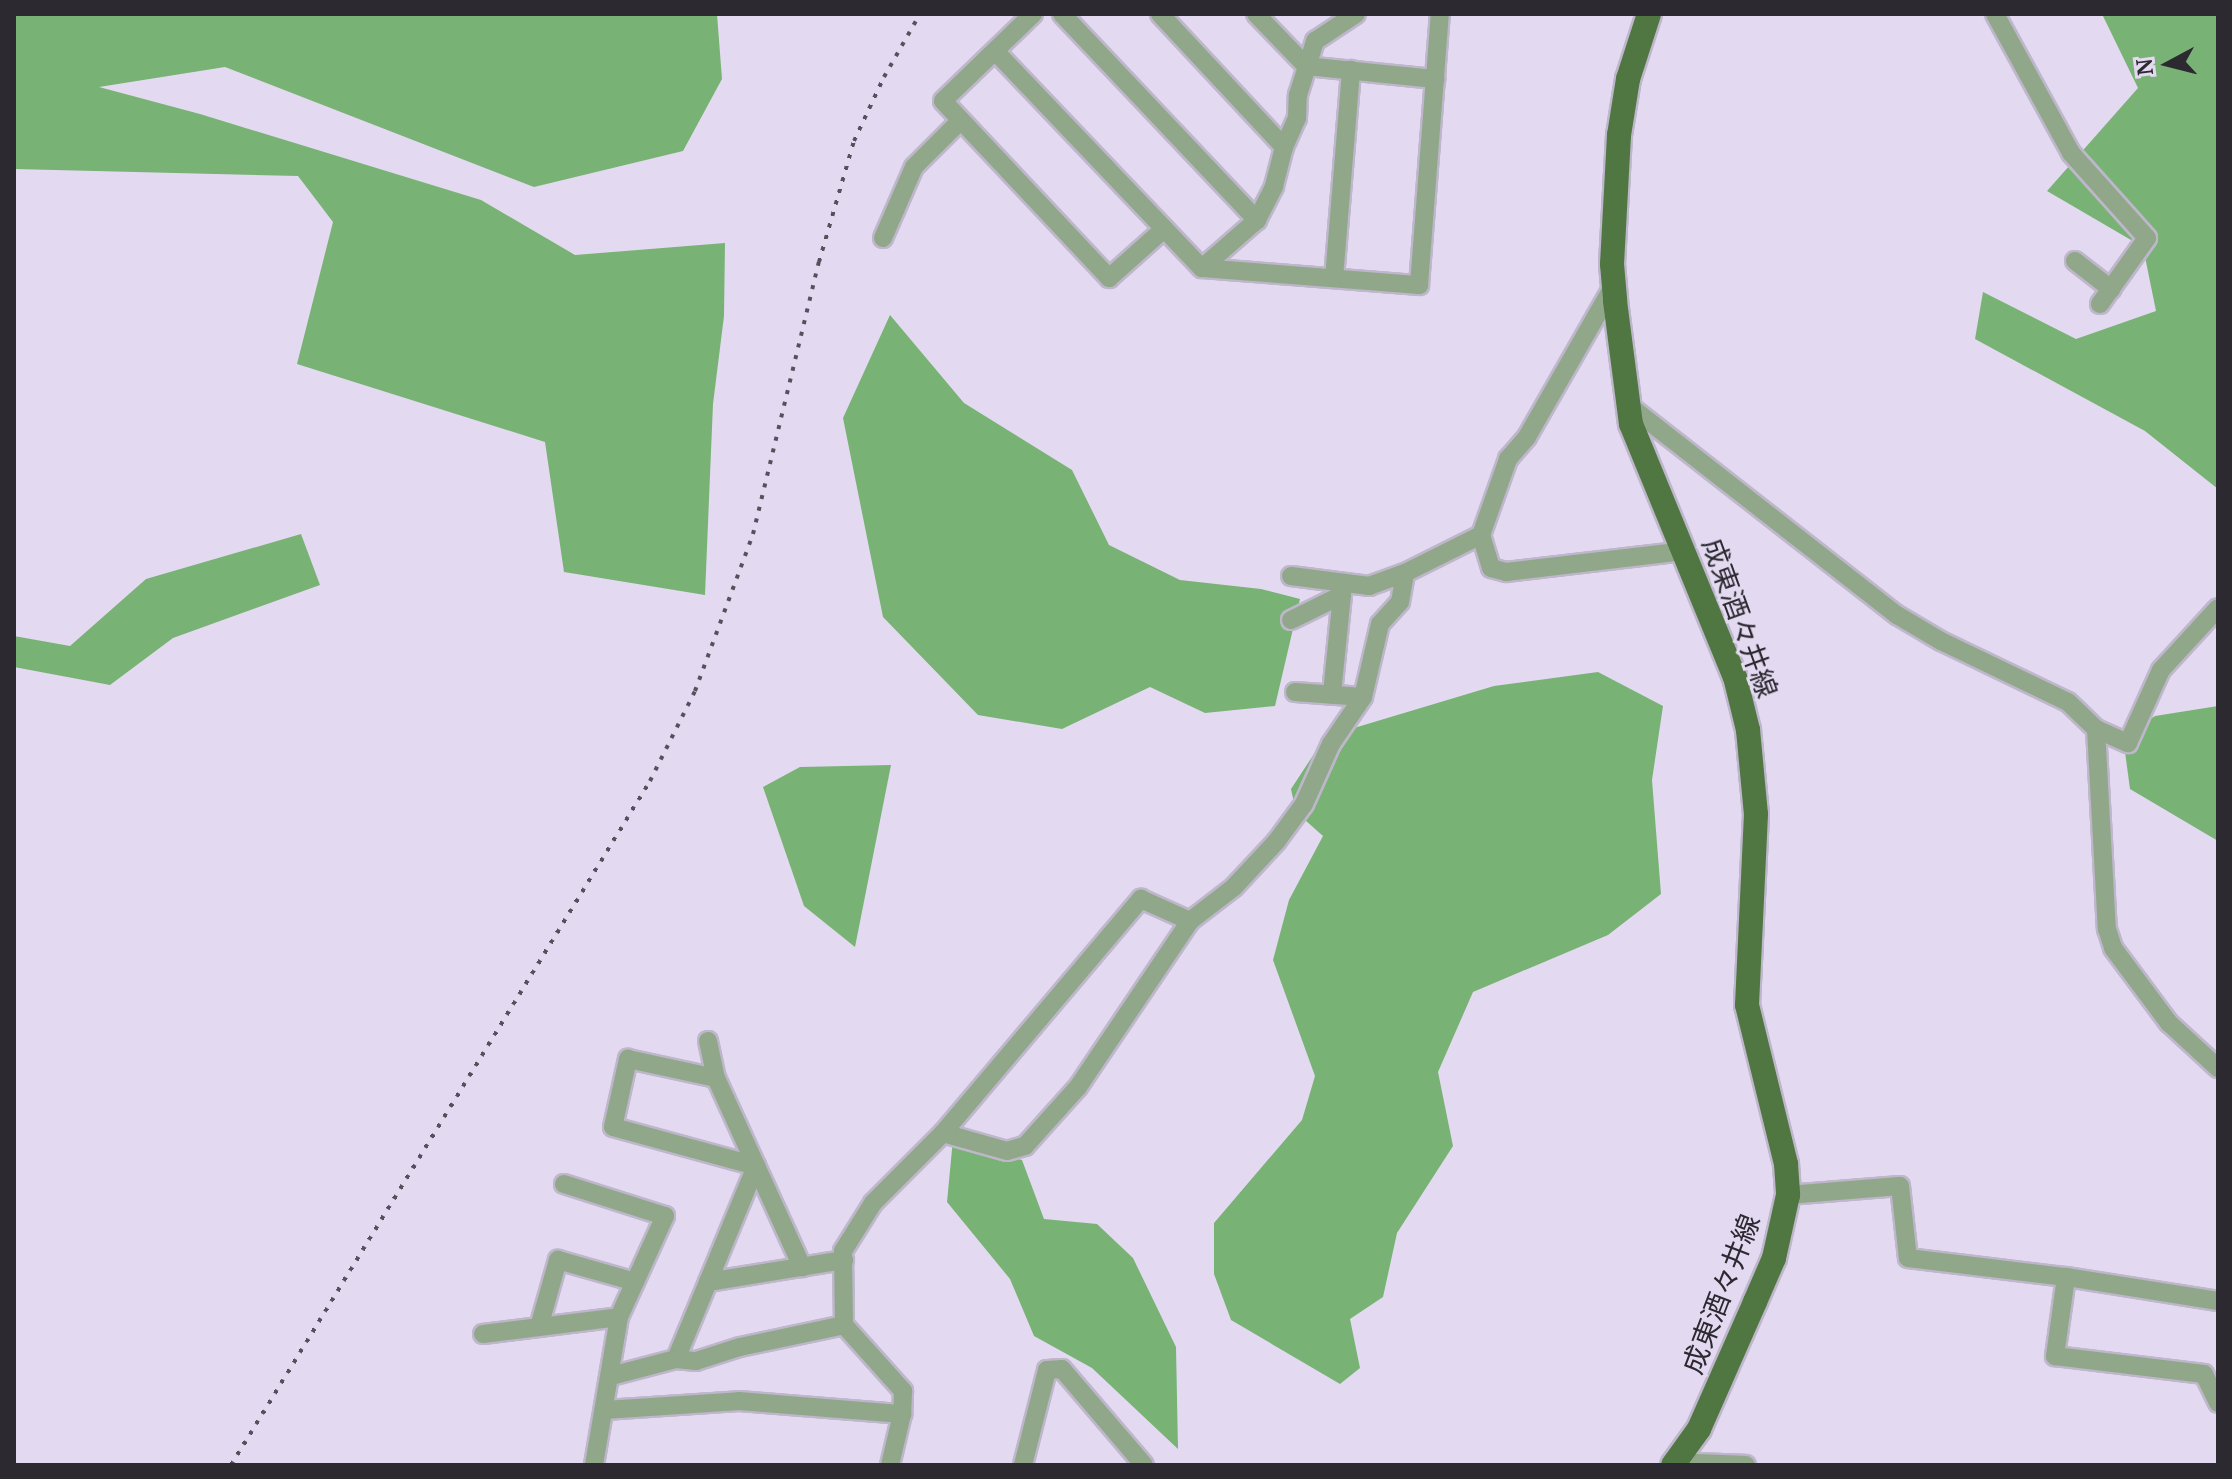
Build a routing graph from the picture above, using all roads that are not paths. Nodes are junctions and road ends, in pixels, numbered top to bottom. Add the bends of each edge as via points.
1 (1033, 14) edge
2 (1062, 14) edge
3 (1160, 14) edge
4 (1256, 14) edge
5 (1356, 14) edge
6 (1440, 14) edge
7 (1649, 14) edge
8 (1995, 14) edge
9 (995, 51) junction
10 (1306, 66) junction
11 (1351, 70) junction
12 (1435, 79) junction
13 (960, 121) junction
14 (1284, 147) junction
15 (1257, 220) junction
16 (1164, 229) junction
17 (883, 238) dead end
18 (2075, 261) dead end
19 (1202, 268) junction
20 (1334, 278) junction
21 (1614, 285) junction
22 (1628, 405) junction
23 (1481, 535) junction
24 (1684, 551) junction
25 (1405, 573) junction
26 (1291, 576) dead end
27 (2218, 608) edge
28 (1291, 620) dead end
29 (1295, 692) dead end
30 (1332, 694) junction
31 (1363, 697) junction
32 (2096, 729) junction
33 (1190, 921) junction
34 (708, 1041) dead end
35 (2218, 1068) edge
36 (716, 1078) junction
37 (943, 1133) junction
38 (756, 1166) junction
39 (564, 1184) dead end
40 (1788, 1195) junction
41 (844, 1260) junction
42 (802, 1267) junction
43 (2066, 1277) junction
44 (635, 1282) junction
45 (708, 1282) junction
46 (2218, 1301) edge
47 (619, 1317) junction
48 (844, 1325) junction
49 (539, 1327) junction
50 (483, 1334) dead end
51 (676, 1359) junction
52 (611, 1376) junction
53 (2218, 1403) edge
54 (605, 1410) junction
55 (902, 1414) junction
56 (1674, 1463) edge
57 (594, 1465) edge
58 (890, 1465) edge
59 (1023, 1465) edge
60 (1144, 1465) edge
61 (1746, 1465) edge

1 - 9 street
2 - 15 street
3 - 14 street
4 - 10 street
5 - 10 street via 1315,41
6 - 12 street
7 - 21 main road, 成東酒々井線 via 1628,79 1619,135
8 - 18 street via 2071,153 2147,238 2106,297
9 - 13 street via 943,101
9 - 16 street
10 - 11 street
10 - 14 street via 1297,118
11 - 12 street
11 - 20 street
12 - 20 street via 1419,285
13 - 16 street via 1109,278
13 - 17 street via 914,167
14 - 15 street via 1274,186
15 - 19 street
16 - 19 street
19 - 20 street
21 - 22 main road, 成東酒々井線
21 - 23 street via 1527,437 1508,459
22 - 24 main road, 成東酒々井線 via 1631,424
22 - 32 street via 1897,615 2068,702
23 - 24 street via 1491,568 1506,572
23 - 25 street
24 - 40 main road, 成東酒々井線 via 1735,677 1748,730 1756,814 1747,1005 1786,1164
25 - 26 street via 1369,586
25 - 31 street via 1400,602 1380,624
27 - 32 street via 2161,670 2128,743
28 - 30 street via 1342,595
29 - 30 street
30 - 31 street
31 - 33 street via 1331,744 1304,804 1276,842 1234,887
32 - 35 street via 2107,929 2113,948 2169,1023
33 - 37 street via 1141,899
33 - 37 street via 1078,1087 1025,1146 1007,1151
34 - 36 street
36 - 38 street
36 - 38 street via 628,1059 613,1127
37 - 41 street via 873,1203 843,1251
38 - 42 street
38 - 45 street
39 - 44 street via 665,1216
40 - 43 street via 1900,1186 1908,1258
40 - 56 main road, 成東酒々井線 via 1774,1258 1699,1429
41 - 42 street
41 - 48 street
42 - 45 street
43 - 46 street
43 - 53 street via 2055,1356 2204,1374
44 - 47 street
44 - 49 street via 558,1260
45 - 51 street
47 - 49 street
47 - 52 street
48 - 51 street via 696,1361
48 - 55 street via 903,1391
49 - 50 street
51 - 52 street
52 - 54 street
54 - 55 street via 739,1401
54 - 57 street
55 - 58 street
56 - 61 street
59 - 60 street via 1047,1370 1062,1369

